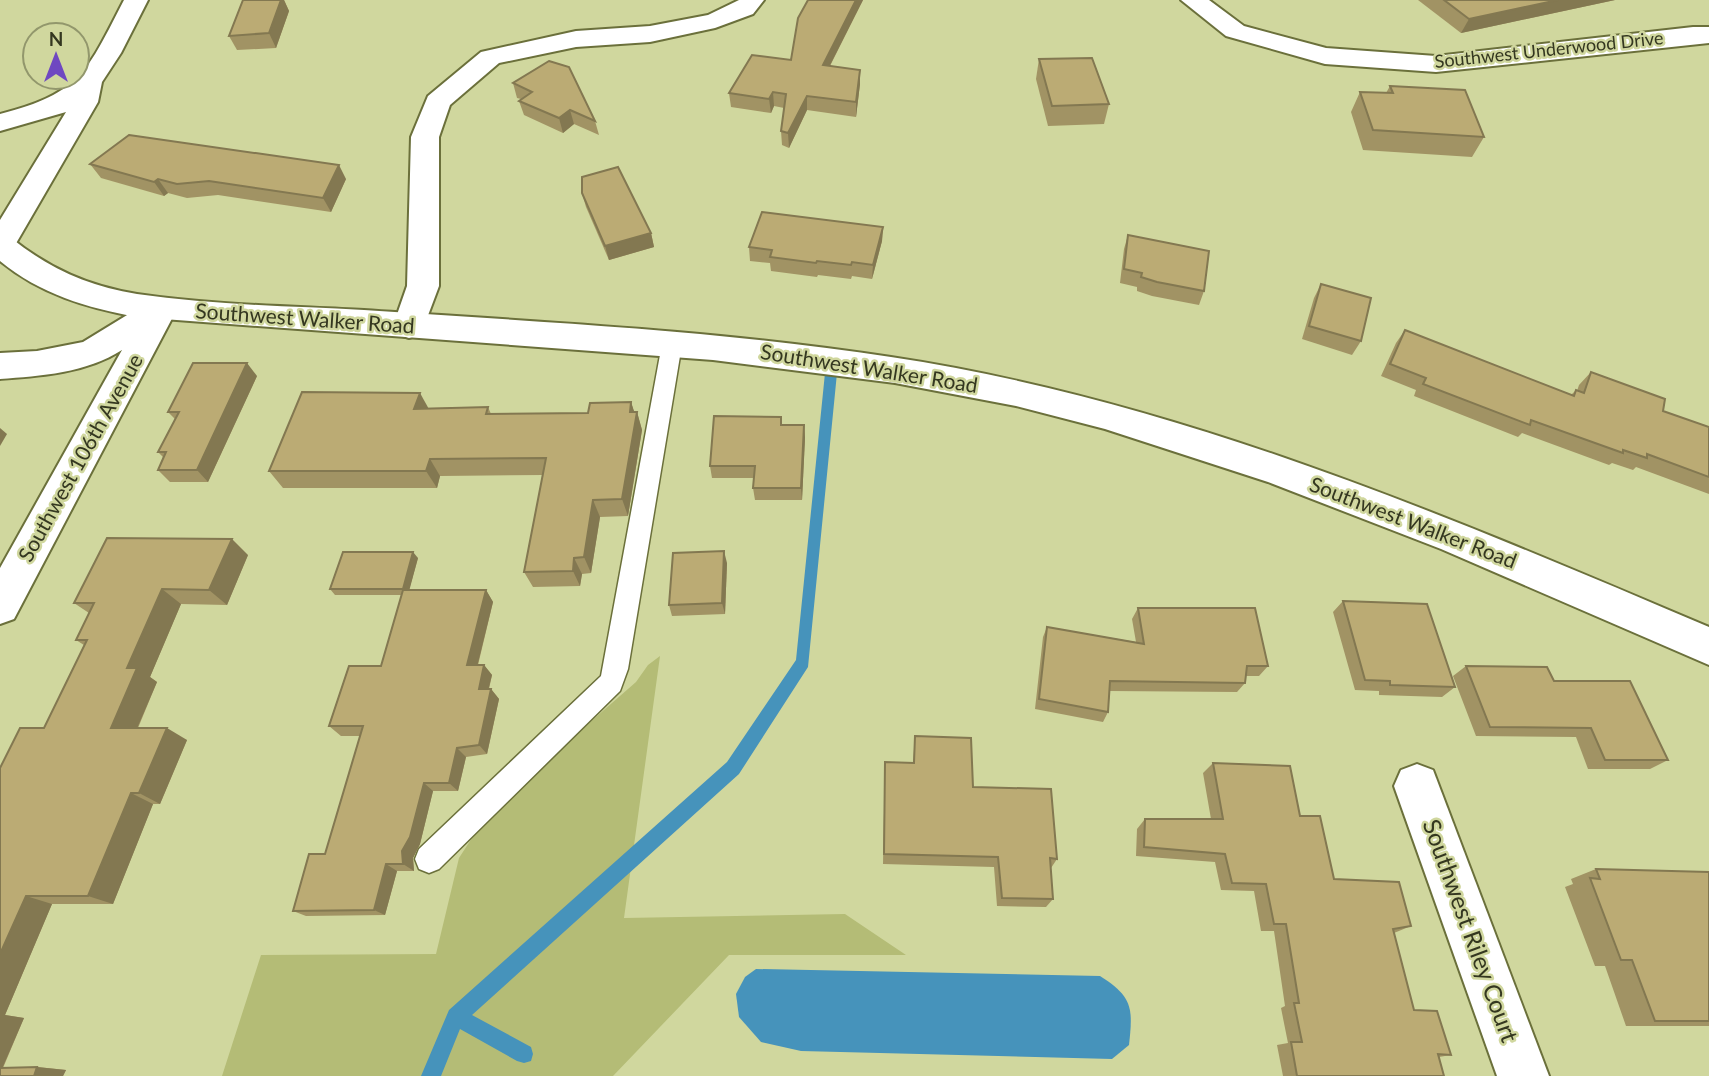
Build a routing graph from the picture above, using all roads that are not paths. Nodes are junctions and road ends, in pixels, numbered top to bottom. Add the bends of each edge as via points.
1 (136, 0) edge
2 (752, 0) edge
3 (1194, 0) edge
4 (1709, 35) edge
5 (91, 79) edge
6 (81, 91) edge
7 (88, 91) edge
8 (0, 123) edge
9 (0, 245) edge
10 (161, 309) junction
11 (409, 326) junction
12 (673, 344) junction
13 (0, 366) edge
14 (0, 606) edge
15 (1709, 646) edge
16 (1416, 786) dead end
17 (429, 859) dead end
18 (1523, 1076) edge

1 - 5 street
2 - 11 street via 744,9 715,21 650,34 576,39 490,57 438,102 425,136 423,286
3 - 4 street, Southwest Underwood Drive via 1236,31 1325,56 1436,64
6 - 8 street via 59,104
7 - 9 street
9 - 10 street, Southwest Walker Road via 21,264 67,290
10 - 11 street, Southwest Walker Road
10 - 13 street via 92,353 37,365
10 - 14 street, Southwest 106th Avenue
11 - 12 street, Southwest Walker Road
12 - 15 street, Southwest Walker Road via 888,368 1092,412 1279,471 1525,567
12 - 17 lane via 611,683
16 - 18 street, Southwest Riley Court

